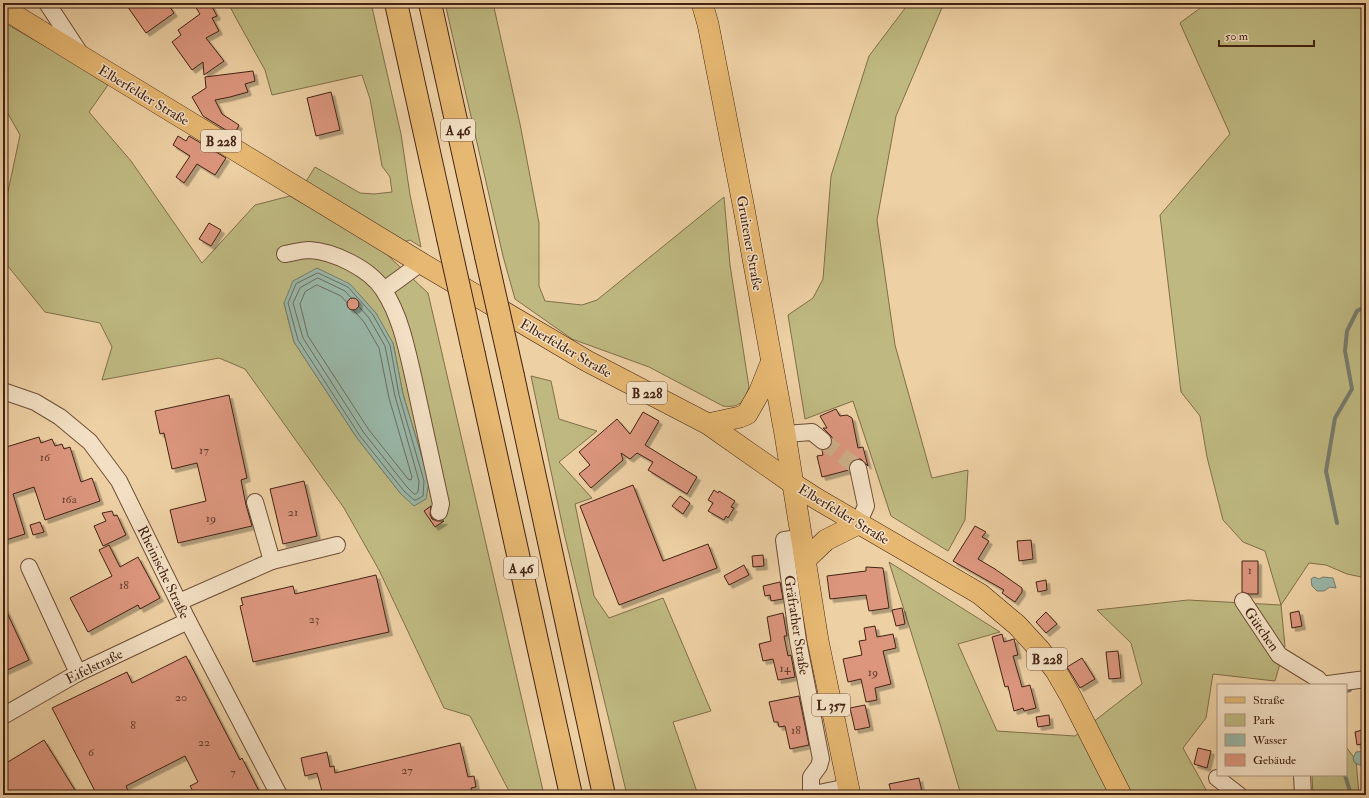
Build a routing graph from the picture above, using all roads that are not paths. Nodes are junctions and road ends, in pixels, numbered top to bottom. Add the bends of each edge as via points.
1 (396, 3) edge
2 (430, 3) edge
3 (702, 3) edge
4 (50, 4) edge
5 (3, 8) edge
6 (84, 58) junction
7 (285, 254) dead end
8 (421, 262) junction
9 (384, 290) junction
10 (771, 362) junction
11 (3, 391) edge
12 (708, 424) junction
13 (785, 434) junction
14 (823, 441) tunnel mouth
15 (858, 468) tunnel mouth
16 (792, 483) junction
17 (255, 502) dead end
18 (439, 512) dead end
19 (858, 524) junction
20 (792, 539) junction
21 (337, 545) dead end
22 (805, 560) junction
23 (272, 561) junction
24 (29, 567) dead end
25 (1243, 601) dead end
26 (179, 602) junction
27 (188, 621) junction
28 (78, 673) junction
29 (1366, 679) edge
30 (1321, 684) edge
31 (1329, 684) edge
32 (3, 716) edge
33 (1302, 776) edge
34 (1217, 778) dead end
35 (569, 788) edge
36 (849, 791) edge
37 (604, 793) edge
38 (815, 794) edge
39 (279, 795) edge
40 (1121, 795) edge
41 (1239, 795) edge
42 (1303, 795) edge

1 - 35 highway, A 46, bridge
2 - 37 highway, A 46, bridge
3 - 10 main road, Gruitener Straße / L 357 via 744,209
4 - 6 street, Elberfelder Straße
5 - 6 main road, Elberfelder Straße / B 228
6 - 8 main road, Elberfelder Straße / B 228
7 - 9 street via 307,250 324,252 349,262
8 - 9 street
8 - 12 main road, Elberfelder Straße / B 228 via 587,361
9 - 18 street via 406,345 437,485
10 - 12 main road via 759,393 747,414
10 - 13 main road, Gruitener Straße / L 357
11 - 26 street, Rheinische Straße via 35,402 60,417 90,442 119,481
12 - 16 main road, Elberfelder Straße / B 228
13 - 14 street via 812,432
13 - 16 main road, Gruitener Straße / L 357
15 - 19 street via 866,506
16 - 19 main road, Elberfelder Straße / B 228
16 - 20 main road, Gräfrather Straße / L 357
17 - 23 street
19 - 22 main road via 826,540
19 - 40 main road, Elberfelder Straße / B 228 via 980,594 1026,635 1056,671
20 - 22 main road, Gräfrather Straße / L 357
20 - 38 street, Gräfrather Straße via 798,641 822,759 811,777
21 - 23 street
22 - 36 main road, Gräfrather Straße / L 357 via 818,641
23 - 26 street
24 - 28 street
25 - 30 street, Gütchen via 1280,655 1318,679
26 - 27 street, Rheinische Straße
27 - 28 street, Eifelstraße
27 - 39 street, Rheinische Straße
28 - 32 street, Eifelstraße
29 - 31 street, Gütchen
33 - 42 street
34 - 41 street
36 - 38 street

